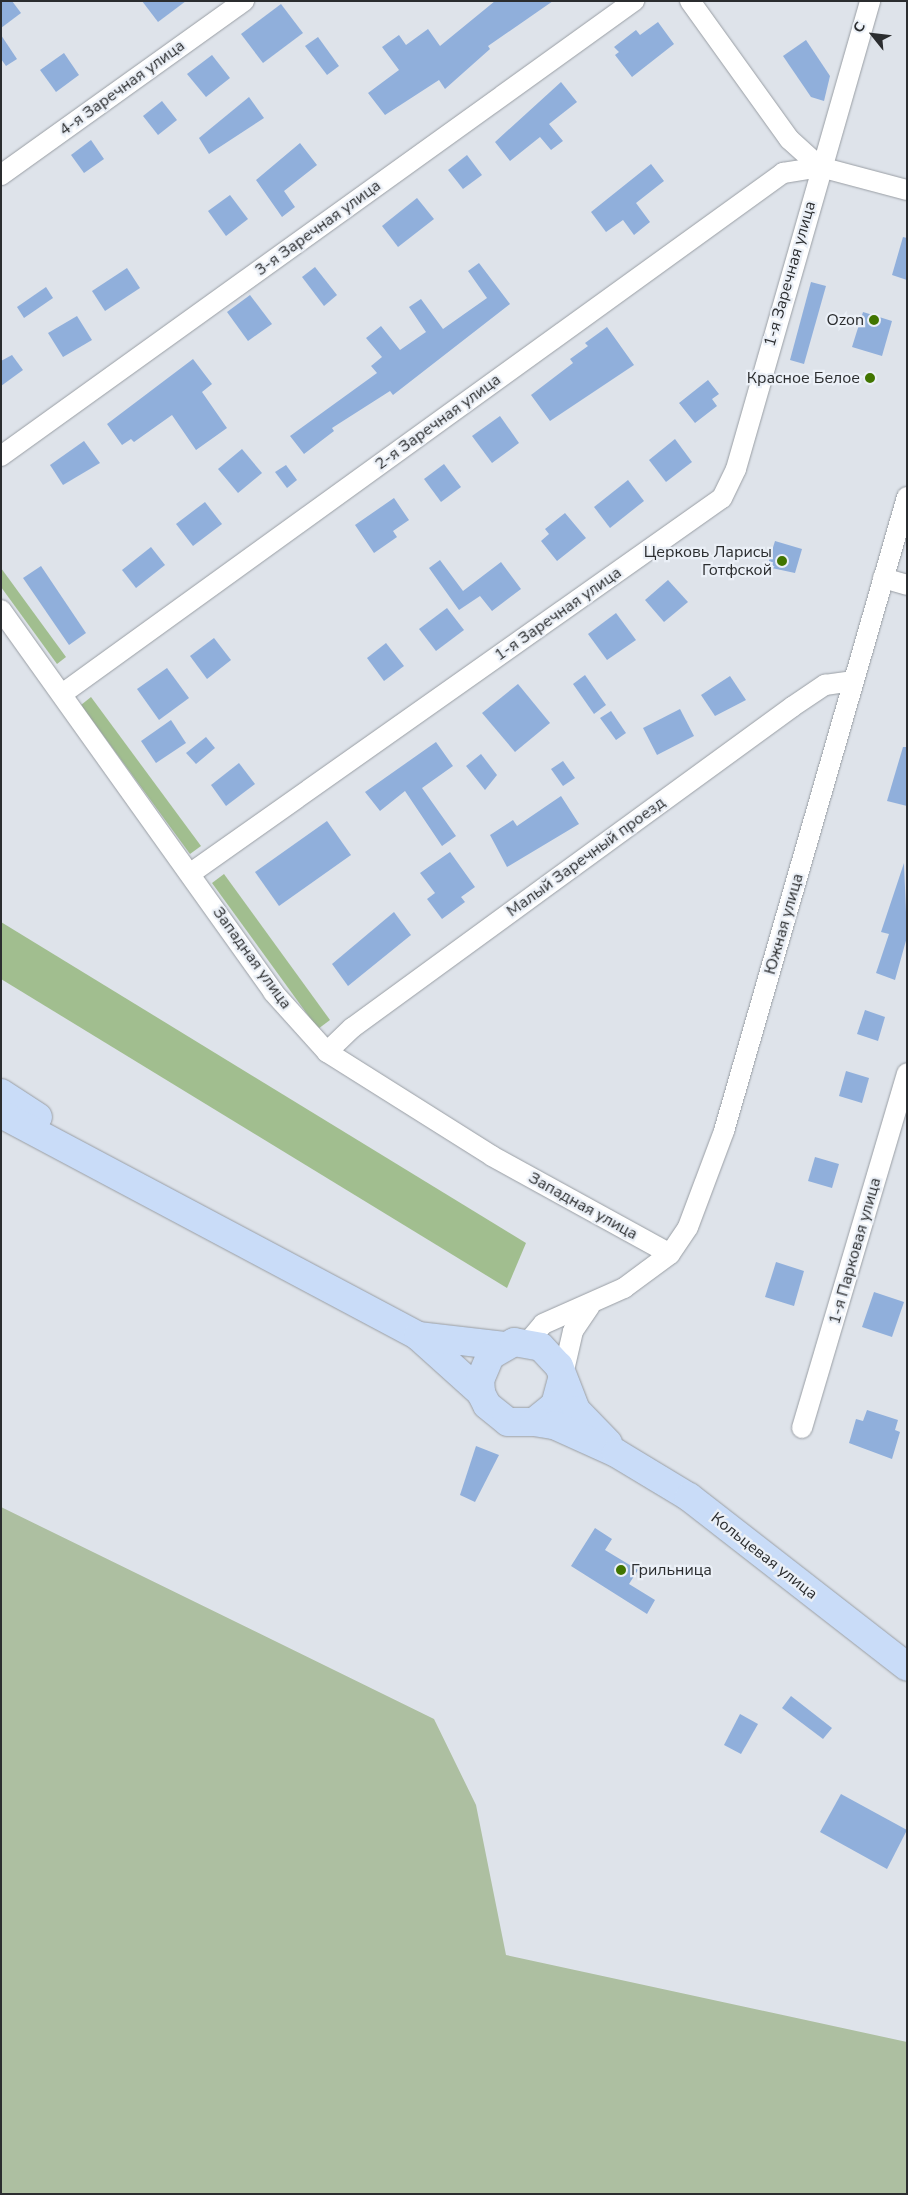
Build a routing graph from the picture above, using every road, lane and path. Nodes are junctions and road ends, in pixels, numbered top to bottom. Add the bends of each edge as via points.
1 (244, 1) edge
2 (634, 1) edge
3 (690, 1) edge
4 (870, 1) edge
5 (820, 167) junction
6 (1, 175) edge
7 (907, 190) edge
8 (1, 456) edge
9 (907, 497) edge
10 (883, 578) junction
11 (907, 585) edge
12 (1, 610) edge
13 (854, 681) junction
14 (62, 694) junction
15 (191, 873) junction
16 (327, 1052) junction
17 (907, 1073) edge
18 (1, 1093) edge
19 (1, 1114) edge
20 (1, 1134) edge
21 (74, 1150) junction
22 (670, 1254) junction
23 (591, 1305) junction
24 (418, 1336) junction
25 (516, 1344) junction
26 (562, 1379) junction
27 (481, 1393) junction
28 (534, 1422) junction
29 (802, 1428) dead end
30 (616, 1453) junction
31 (907, 1667) edge

1 - 6 street, 4-я Заречная улица
2 - 8 street, 3-я Заречная улица
3 - 5 street via 789,139
4 - 5 street, 1-я Заречная улица
5 - 7 street
5 - 14 street, 2-я Заречная улица via 783,173
5 - 15 street, 1-я Заречная улица via 736,469 722,498
9 - 10 street, Южная улица
10 - 11 street
10 - 13 street, Южная улица
12 - 14 street, Западная улица
13 - 16 street, Малый Заречный проезд via 826,685 792,707 352,1028
13 - 22 street, Южная улица via 724,1131 688,1227
14 - 15 street, Западная улица
15 - 16 street, Западная улица via 273,992
16 - 22 street, Западная улица via 492,1156
17 - 29 street, 1-я Парковая улица
18 - 21 street via 29,1108
19 - 21 street
20 - 21 street
21 - 24 street
22 - 23 street, Южная улица via 624,1288
23 - 25 street, Южная улица via 543,1324
23 - 26 street via 573,1331
24 - 25 street
24 - 27 street
25 - 26 street via 551,1355
25 - 27 street via 484,1366
26 - 28 street via 555,1405
26 - 30 street via 576,1410
27 - 28 street via 487,1405 508,1422
28 - 30 street via 554,1425
30 - 31 street, Кольцевая улица via 689,1497

